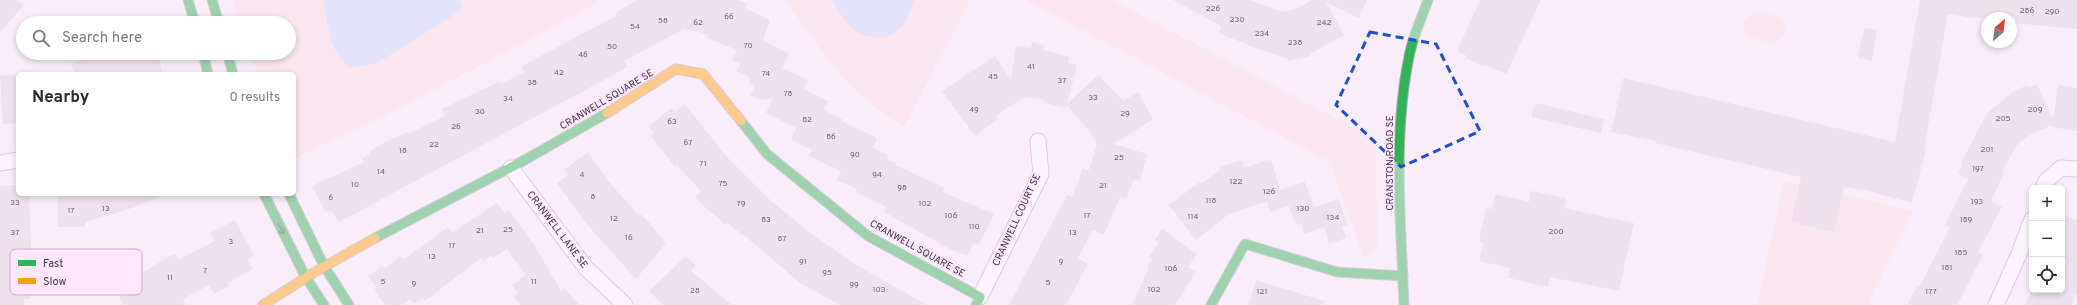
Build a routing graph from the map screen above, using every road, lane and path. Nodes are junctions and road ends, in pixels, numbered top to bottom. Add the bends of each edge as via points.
1 (188, 0) edge
2 (212, 0) edge
3 (1428, 0) edge
4 (193, 16) edge
5 (217, 16) edge
6 (205, 60) edge
7 (229, 60) edge
8 (208, 72) edge
9 (232, 72) edge
10 (1038, 141) dead end
11 (16, 160) edge
12 (0, 163) edge
13 (511, 168) junction
14 (2077, 169) edge
15 (2044, 185) edge
16 (265, 196) edge
17 (290, 196) edge
18 (2031, 221) edge
19 (324, 266) junction
20 (305, 276) junction
21 (1403, 276) junction
22 (978, 301) edge
23 (263, 305) edge
24 (324, 305) edge
25 (349, 305) edge
26 (625, 305) edge
27 (1211, 305) edge
28 (1404, 305) edge
29 (1996, 305) edge

1 - 4 street
2 - 5 street
3 - 21 street, CRANSTON ROAD SE via 1411,51 1402,104 1399,156
6 - 8 street
7 - 9 street
10 - 22 street, CRANWELL COURT SE via 1041,174
11 - 12 street
13 - 19 street, CRANWELL SQUARE SE
13 - 22 street, CRANWELL SQUARE SE via 644,92 676,69 703,74 767,154 868,236
13 - 26 street, CRANWELL LANE SE via 586,268
14 - 15 street via 2061,168
16 -> 20 street
17 - 19 street
18 - 29 street
19 - 20 street, CRANWELL SQUARE SE
19 - 25 street
20 - 23 street, CRANWELL SQUARE SE
20 - 24 street
21 - 27 street via 1337,272 1245,244
21 - 28 street, CRANSTON ROAD SE

